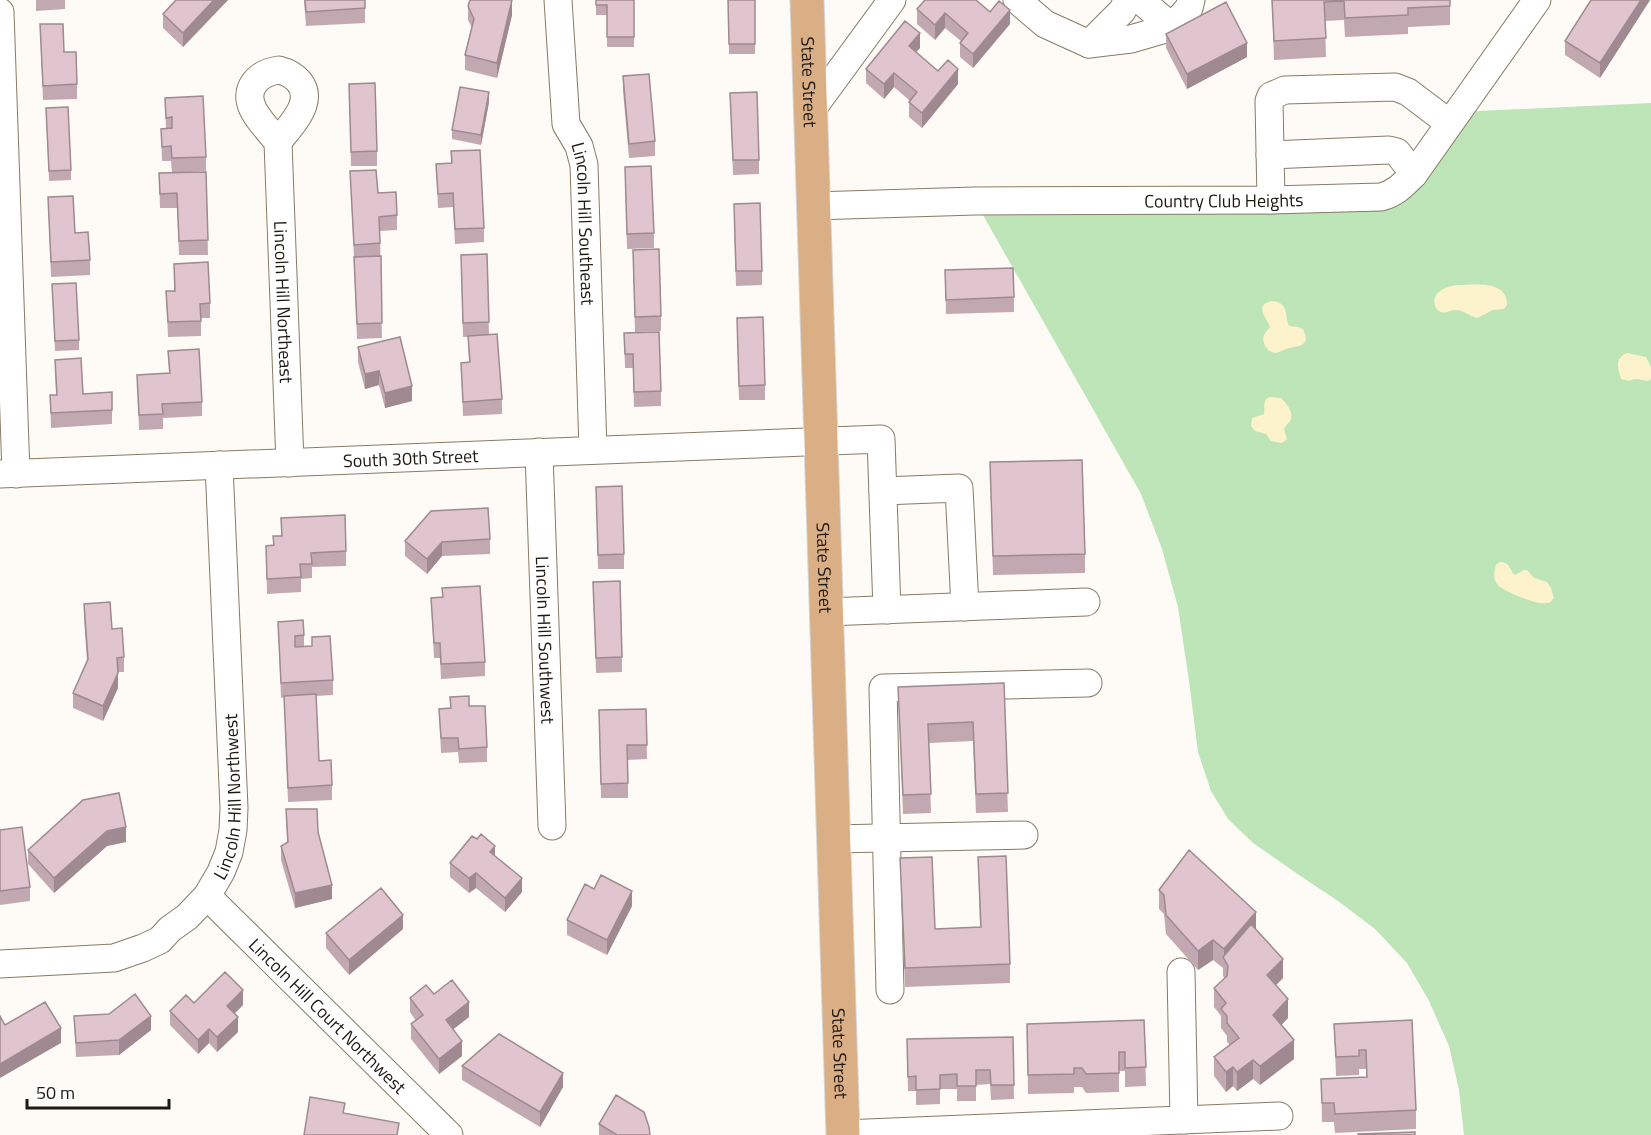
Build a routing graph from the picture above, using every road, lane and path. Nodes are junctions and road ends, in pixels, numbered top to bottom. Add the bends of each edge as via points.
1 (558, 0) edge
2 (807, 0) edge
3 (892, 0) edge
4 (1017, 0) edge
5 (1128, 0) edge
6 (1140, 0) edge
7 (1191, 0) edge
8 (1537, 0) edge
9 (0, 12) edge
10 (1172, 27) junction
11 (1089, 44) junction
12 (810, 112) junction
13 (1449, 123) junction
14 (278, 142) dead end
15 (1270, 155) junction
16 (1414, 174) junction
17 (1271, 200) junction
18 (813, 206) junction
19 (821, 441) junction
20 (593, 450) junction
21 (539, 452) junction
22 (290, 463) junction
23 (219, 465) junction
24 (8, 474) edge
25 (883, 491) junction
26 (1086, 602) dead end
27 (965, 607) junction
28 (887, 610) junction
29 (826, 612) junction
30 (1088, 683) dead end
31 (552, 826) dead end
32 (1024, 835) dead end
33 (886, 837) junction
34 (833, 839) junction
35 (207, 896) junction
36 (0, 964) edge
37 (1182, 972) dead end
38 (890, 990) dead end
39 (1279, 1116) dead end
40 (1184, 1120) junction
41 (843, 1134) edge
42 (449, 1135) edge

1 - 20 street, Lincoln Hill Southeast via 566,124 579,146 584,165
2 - 12 main road, State Street
3 - 12 street
4 - 11 street via 1045,24
5 - 11 street
6 - 10 street
7 - 10 street
8 - 13 street, Country Club Heights
9 - 24 street
10 - 11 street via 1131,39
12 - 18 main road, State Street
13 - 15 street via 1408,92 1395,87 1285,90 1269,101
13 - 16 street, Country Club Heights
14 - 22 street, Lincoln Hill Northeast
15 - 16 street via 1389,150 1397,152
15 - 17 street
16 - 17 street, Country Club Heights via 1399,189 1382,197
17 - 18 street, Country Club Heights
18 - 19 main road, State Street
19 - 20 street, South 30th Street
19 - 25 street, South 30th Street via 881,439
19 - 29 main road, State Street
20 - 21 street, South 30th Street
21 - 22 street, South 30th Street
21 - 31 street, Lincoln Hill Southwest
22 - 23 street, South 30th Street
23 - 24 street, South 30th Street
23 - 35 street, Lincoln Hill Northwest via 234,808 229,852
25 - 27 street via 959,488
25 - 28 street
26 - 27 street
27 - 28 street
28 - 29 street
29 - 34 main road, State Street
30 - 33 street via 883,688
32 - 33 street
33 - 34 street
33 - 38 street
34 - 41 main road, State Street
35 - 36 street, Lincoln Hill Northwest via 159,940 114,958
35 - 42 street, Lincoln Hill Court Northwest
37 - 40 street
39 - 40 street
40 - 41 street

